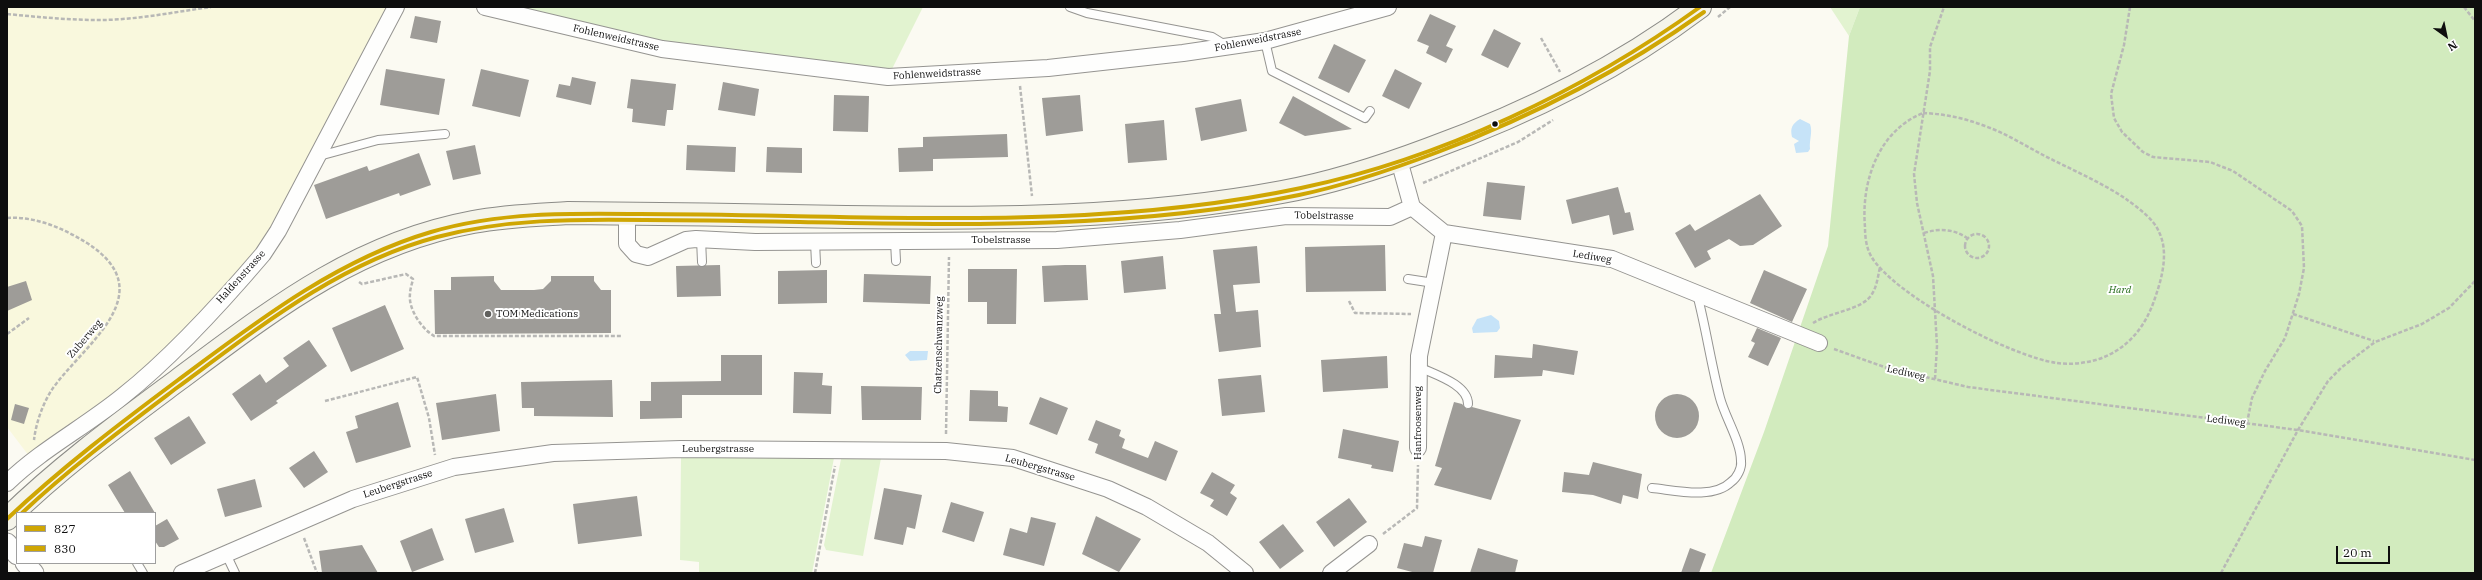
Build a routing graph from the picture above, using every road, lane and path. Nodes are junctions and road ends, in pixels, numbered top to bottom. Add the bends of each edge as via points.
1 (211, 7) edge
2 (396, 7) edge
3 (485, 7) edge
4 (1070, 7) edge
5 (1388, 7) edge
6 (1700, 7) edge
7 (1944, 7) edge
8 (2130, 7) edge
9 (2464, 7) edge
10 (7, 14) edge
11 (2475, 21) edge
12 (1541, 38) dead end
13 (1265, 41) junction
14 (1228, 47) junction
15 (1560, 72) dead end
16 (1020, 87) dead end
17 (1370, 111) dead end
18 (1923, 113) junction
19 (445, 134) dead end
20 (318, 157) junction
21 (1399, 160) junction
22 (1032, 194) dead end
23 (1412, 207) junction
24 (626, 214) junction
25 (7, 218) edge
26 (1924, 232) junction
27 (1444, 233) junction
28 (1967, 238) junction
29 (701, 239) junction
30 (949, 240) junction
31 (895, 241) junction
32 (815, 242) junction
33 (896, 261) dead end
34 (702, 262) dead end
35 (816, 263) dead end
36 (1880, 267) junction
37 (1408, 279) dead end
38 (357, 281) dead end
39 (2475, 281) edge
40 (1434, 283) junction
41 (1697, 293) junction
42 (1349, 301) dead end
43 (1936, 310) junction
44 (1427, 314) junction
45 (2293, 314) junction
46 (30, 318) dead end
47 (7, 334) edge
48 (1797, 334) junction
49 (622, 336) dead end
50 (2375, 342) junction
51 (1819, 343) joint
52 (1419, 367) junction
53 (1935, 379) junction
54 (325, 401) dead end
55 (1468, 404) dead end
56 (2247, 424) junction
57 (2298, 430) junction
58 (1418, 448) joint
59 (838, 450) junction
60 (946, 451) junction
61 (32, 460) junction
62 (2475, 460) edge
63 (438, 472) junction
64 (7, 483) edge
65 (1652, 488) dead end
66 (7, 519) edge
67 (299, 522) junction
68 (7, 543) edge
69 (1369, 544) joint
70 (16, 554) edge
71 (226, 554) junction
72 (26, 564) edge
73 (138, 564) edge
74 (34, 573) edge
75 (143, 573) edge
76 (182, 573) edge
77 (235, 573) edge
78 (317, 573) edge
79 (815, 573) edge
80 (1246, 573) edge
81 (1333, 573) edge
82 (2221, 573) edge

1 - 10 path via 100,20 51,19
2 - 20 street, Haldenstrasse
3 - 14 street, Fohlenweidstrasse via 662,49 888,78 1048,68
4 - 14 lane via 1087,13 1212,37
5 - 13 street, Fohlenweidstrasse
6 - 21 main road via 1638,51 1596,76 1495,124
7 - 18 path via 1930,47 1930,71
8 - 45 path via 2124,45 2111,94 2112,110 2117,124 2126,137 2148,155 2210,162 2226,168 2292,211 2302,226 2304,261 2303,276
9 - 11 path
12 - 15 path
13 - 14 street, Fohlenweidstrasse
13 - 17 lane via 1272,71 1365,118
16 - 22 path
18 - 26 path via 1914,185
18 - 36 path via 1913,117 1887,141 1877,156 1867,183 1864,211 1866,243 1871,256
18 - 43 path via 1949,114 1988,127 2125,199 2155,224 2164,250 2158,291 2142,326 2124,346 2092,361 2068,364 2043,360 1993,341
19 - 20 lane via 378,140
20 - 61 street, Haldenstrasse via 278,231 245,275 144,379
21 - 23 street
21 - 24 main road via 1349,176 1284,192 1170,208 951,218
23 - 27 street, Lediweg
23 - 30 street, Tobelstrasse via 1390,216 1286,216 1121,236
24 - 29 street, Tobelstrasse via 627,244 641,257 656,255 686,240
24 - 66 main road via 521,215 473,222 380,249 335,271 271,311 91,445 39,488
25 - 61 path, Zuberweg via 21,216 35,219 87,243 109,263 118,286 117,302 110,322 59,381 44,403 35,430
26 - 28 path via 1945,230
26 - 43 path via 1931,260
27 - 40 street, Hanfroosenweg
27 - 41 street, Lediweg via 1612,260
28 - 28 path via 1975,233 1984,236 1989,244 1987,253 1978,258 1969,256 1964,248
29 - 32 street, Tobelstrasse
29 - 34 lane
30 - 31 street, Tobelstrasse
30 - 60 path, Chatzenschwanzweg
31 - 32 street, Tobelstrasse
31 - 33 lane
32 - 35 lane
36 - 43 path
36 - 48 path via 1874,289 1867,301 1828,314
37 - 40 lane
38 - 49 path via 362,284 406,274 413,279 409,296 415,315 434,336
39 - 50 path via 2461,298 2436,317
40 - 44 street, Hanfroosenweg
41 - 48 street, Lediweg
41 - 65 lane via 1720,398 1740,450 1742,462 1732,482 1720,489 1701,492
42 - 44 path via 1352,310 1361,314
43 - 53 path
44 - 52 street, Hanfroosenweg
45 - 50 path
45 - 56 path via 2283,342 2252,398
46 - 47 path
48 - 51 street, Lediweg
50 - 57 path via 2328,381
51 - 53 path, Lediweg via 1854,358
52 - 55 lane via 1460,388 1466,395
52 - 58 street, Hanfroosenweg
53 - 56 path, Lediweg via 1968,387 2035,397
54 - 63 path via 417,377 429,418
56 - 57 path, Lediweg
57 - 62 path, Lediweg
57 - 82 path
58 - 69 path, Hanfroosenweg via 1418,508
59 - 60 street, Leubergstrasse
59 - 63 street, Leubergstrasse via 681,449 553,453 500,459
59 - 79 path
60 - 80 street, Leubergstrasse via 1013,458 1108,489 1148,507 1188,531
61 - 64 street, Haldenstrasse
63 - 67 street, Leubergstrasse via 353,499
67 - 71 street, Leubergstrasse
67 - 78 path
68 - 70 street
69 - 81 street
71 - 76 street, Leubergstrasse
71 - 77 lane
72 - 74 street
73 - 75 lane

